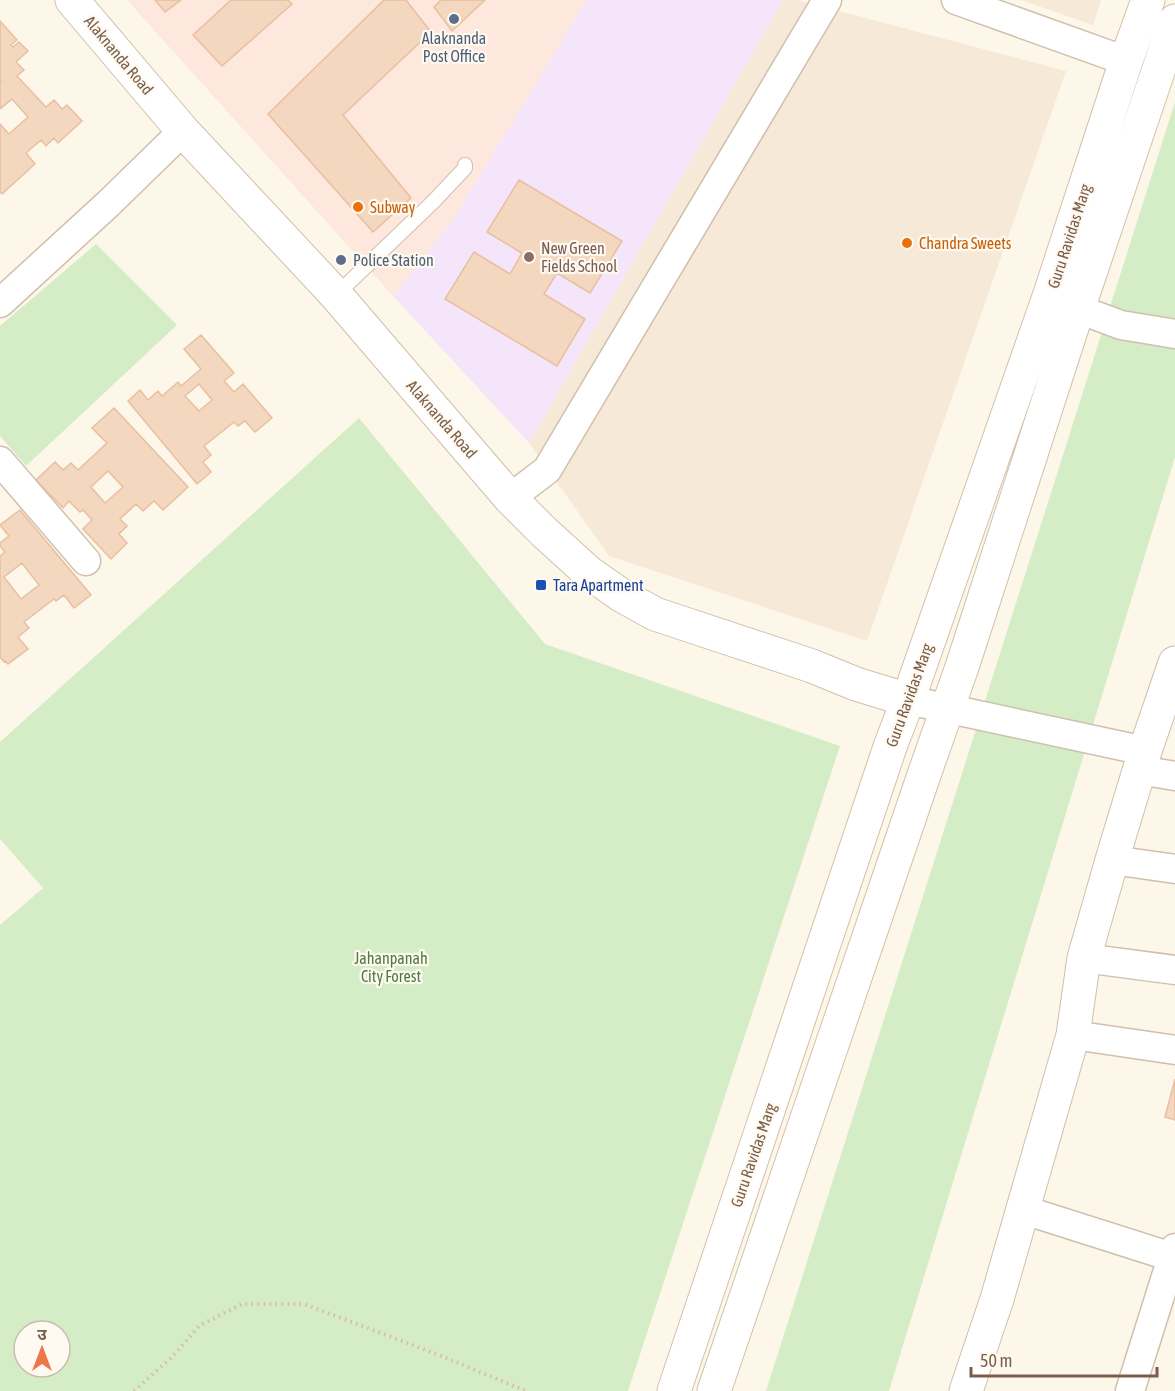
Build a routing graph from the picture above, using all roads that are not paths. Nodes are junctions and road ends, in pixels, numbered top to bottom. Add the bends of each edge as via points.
1 (72, 0) edge
2 (827, 0) edge
3 (956, 0) edge
4 (1148, 0) edge
5 (1175, 21) edge
6 (1126, 61) junction
7 (183, 131) junction
8 (465, 165) dead end
9 (336, 295) junction
10 (0, 303) edge
11 (1078, 309) junction
12 (1175, 334) edge
13 (0, 461) edge
14 (510, 498) junction
15 (86, 561) dead end
16 (1175, 663) edge
17 (1170, 694) edge
18 (908, 700) junction
19 (947, 709) junction
20 (1142, 760) junction
21 (1175, 776) edge
22 (1112, 860) junction
23 (1175, 870) edge
24 (1084, 958) junction
25 (1175, 970) edge
26 (1073, 1035) junction
27 (1175, 1050) edge
28 (1024, 1210) junction
29 (1174, 1254) edge
30 (1138, 1388) edge
31 (674, 1391) edge
32 (714, 1391) edge
33 (966, 1391) edge

1 - 7 main road, Alaknanda Road
2 - 14 street via 548,470
3 - 6 street
4 - 6 main road, Guru Ravidas Marg
5 - 11 main road, Guru Ravidas Marg
6 - 18 main road, Guru Ravidas Marg via 1050,294
7 - 9 main road, Alaknanda Road
7 - 10 street
8 - 9 lane via 434,201
9 - 14 main road, Alaknanda Road
11 - 12 street via 1121,325
11 - 19 main road, Guru Ravidas Marg
13 - 15 street
14 - 18 main road, Alaknanda Road via 588,572 655,614
16 - 17 main road
17 - 20 main road
18 - 19 street
18 - 31 main road, Guru Ravidas Marg
19 - 20 street
19 - 32 main road, Guru Ravidas Marg
20 - 21 street
20 - 22 main road
22 - 23 street
22 - 24 main road
24 - 25 street
24 - 26 main road
26 - 27 street
26 - 28 main road
28 - 29 street
28 - 33 main road
29 - 30 street

